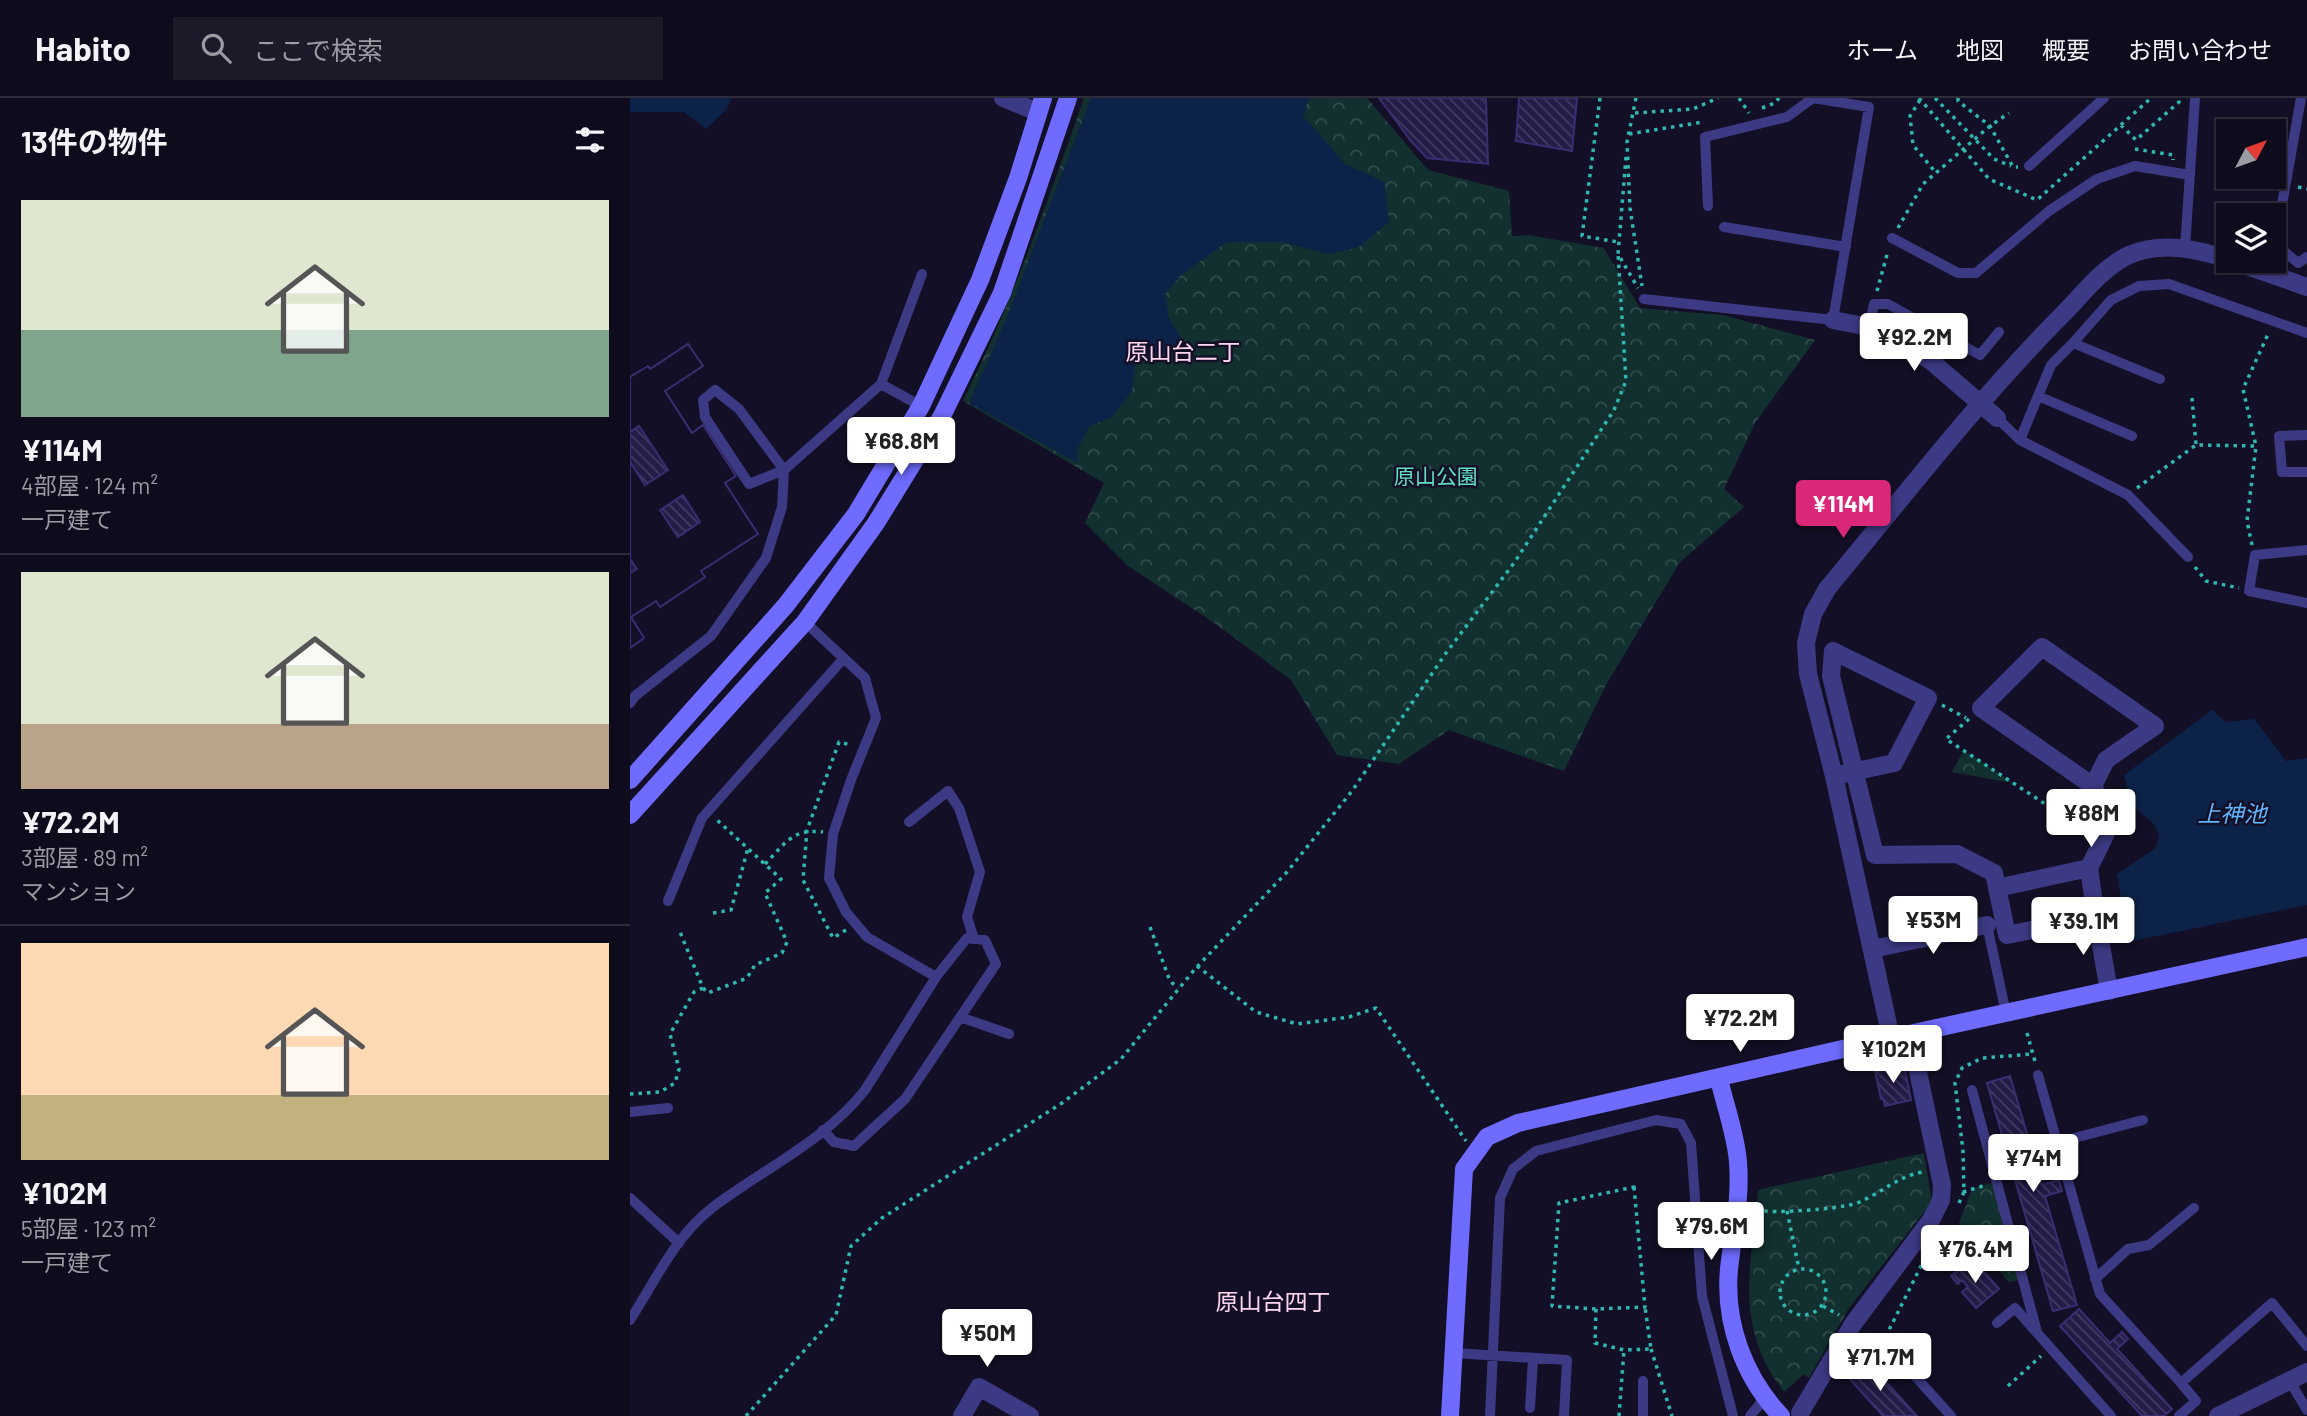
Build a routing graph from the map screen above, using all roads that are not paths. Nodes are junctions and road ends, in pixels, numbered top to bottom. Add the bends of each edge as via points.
1 (1003, 98) edge
2 (1068, 98) edge
3 (2104, 98) edge
4 (2195, 98) edge
5 (2301, 98) edge
6 (1040, 105) edge
7 (2029, 166) road end
8 (2190, 174) junction
9 (1709, 206) dead end
10 (1724, 226) dead end
11 (1892, 238) road end
12 (1846, 247) junction
13 (2185, 248) junction
14 (2216, 256) edge
15 (2307, 257) edge
16 (2267, 273) edge
17 (922, 274) dead end
18 (2307, 287) edge
19 (1644, 299) road end
20 (1833, 320) junction
21 (1869, 327) junction
22 (1999, 332) dead end
23 (2307, 333) edge
24 (2073, 342) junction
25 (2160, 379) dead end
26 (881, 384) junction
27 (2038, 396) junction
28 (1979, 403) junction
29 (921, 406) junction
30 (1997, 418) joint
31 (2307, 435) edge
32 (2132, 436) dead end
33 (2020, 440) junction
34 (784, 470) junction
35 (2307, 472) edge
36 (2307, 550) edge
37 (2188, 557) road end
38 (2307, 603) edge
39 (805, 622) junction
40 (844, 658) junction
41 (632, 698) edge
42 (1853, 772) junction
43 (1834, 776) junction
44 (630, 780) edge
45 (2093, 786) junction
46 (630, 815) edge
47 (909, 822) dead end
48 (2089, 868) junction
49 (1997, 888) junction
50 (668, 901) dead end
51 (2096, 917) junction
52 (1987, 925) joint
53 (974, 939) junction
54 (2307, 947) edge
55 (1872, 949) junction
56 (936, 977) junction
57 (2109, 990) junction
58 (2006, 1013) junction
59 (960, 1017) junction
60 (1009, 1034) dead end
61 (1891, 1038) junction
62 (1914, 1053) dead end
63 (2038, 1075) road end
64 (1719, 1079) junction
65 (1972, 1090) dead end
66 (668, 1108) dead end
67 (630, 1112) edge
68 (2143, 1120) dead end
69 (823, 1130) junction
70 (2059, 1143) junction
71 (630, 1198) edge
72 (2194, 1208) dead end
73 (679, 1243) junction
74 (2095, 1279) junction
75 (630, 1320) edge
76 (1997, 1323) dead end
77 (2037, 1332) junction
78 (2307, 1346) edge
79 (1453, 1353) junction
80 (1493, 1355) junction
81 (1534, 1359) junction
82 (1906, 1366) road end
83 (2307, 1372) edge
84 (2289, 1380) junction
85 (1643, 1381) dead end
86 (2181, 1383) junction
87 (1765, 1398) junction
88 (1530, 1408) dead end
89 (2307, 1410) edge
90 (1800, 1413) dead end
91 (962, 1416) edge
92 (1030, 1416) edge
93 (1450, 1416) edge
94 (1490, 1416) edge
95 (1564, 1416) edge
96 (1643, 1416) edge
97 (1733, 1416) edge
98 (1750, 1416) edge
99 (1781, 1416) edge
100 (1951, 1416) edge
101 (2111, 1416) edge
102 (2179, 1416) edge
103 (2218, 1416) edge

1 - 6 street
2 - 39 street via 1002,293 942,415 876,523
3 - 7 lane
4 - 8 lane
5 - 15 lane via 2275,243 2298,263
6 - 29 street via 979,280
8 - 11 lane via 2135,166 2097,179 2049,211 1976,274 1958,273
8 - 13 lane
9 - 12 lane via 1705,137 1787,117 1813,98 1869,107
10 - 12 lane
12 - 20 lane
13 - 14 street
13 - 28 street via 2129,255 2104,272
16 - 18 street
17 - 26 lane
19 - 20 lane
20 - 21 street
21 - 22 lane via 1874,304 1888,304 1980,355
21 - 28 street via 1879,328 1931,360
23 - 24 lane via 2169,284 2139,286 2111,300
24 - 25 lane
24 - 27 lane via 2051,365
26 - 29 lane
26 - 34 lane
27 - 32 lane
27 - 33 lane
28 - 30 street
28 - 43 street via 1827,589 1812,614 1806,643 1808,674
29 - 44 street via 856,514 786,605
30 - 33 lane
31 - 35 lane via 2279,436 2282,472
33 - 37 lane via 2128,495
34 - 34 lane via 739,409 715,390 703,400 705,417 749,484
34 - 41 lane via 782,507 766,558 711,636
36 - 38 lane via 2255,555 2249,591
39 - 40 lane
39 - 46 street
40 - 50 lane via 702,818
40 - 56 lane via 865,678 876,718 833,834 829,878 846,912 867,937
42 - 42 street via 1894,763 1928,698 1833,651 1831,676
42 - 43 street
42 - 49 street via 1875,855 1957,854 1994,873
43 - 55 street
45 - 45 street via 2106,760 2155,726 2042,647 1975,714
45 - 48 street via 2111,824
47 - 53 lane via 948,791 959,808 980,872 967,917
48 - 49 street
48 - 51 street
49 - 51 street via 2007,935
51 - 57 street
52 - 55 street
52 - 58 lane
53 - 56 lane via 967,938
53 - 59 lane via 985,940 996,964
54 - 57 street
55 - 61 street
56 - 69 lane via 865,1090
57 - 58 street
58 - 61 street
59 - 60 lane
59 - 69 lane via 905,1099 854,1146 834,1142
61 - 64 street
62 - 90 street via 1949,1206 1931,1220 1853,1324
63 - 70 lane
64 - 79 street via 1518,1123 1488,1137 1464,1169
64 - 87 street via 1738,1160 1738,1217 1729,1271 1732,1324 1741,1356
65 - 77 lane
66 - 67 lane
68 - 70 lane
69 - 73 lane via 710,1209
70 - 74 lane
71 - 73 lane
72 - 74 lane via 2149,1245 2128,1249
73 - 75 lane
74 - 86 lane via 2100,1294
76 - 77 lane via 2015,1308
77 - 101 lane
78 - 86 lane via 2272,1303
79 - 80 lane
79 - 93 street
80 - 81 lane
80 - 94 lane
80 - 97 lane via 1500,1198 1513,1169 1536,1151 1656,1120 1681,1124 1691,1143 1702,1296
81 - 88 lane
81 - 95 lane via 1567,1360
82 - 100 lane
83 - 84 street
84 - 89 lane
84 - 103 street
85 - 96 lane
86 - 102 lane via 2196,1401
87 - 98 lane
87 - 99 street
91 - 92 street via 979,1387

